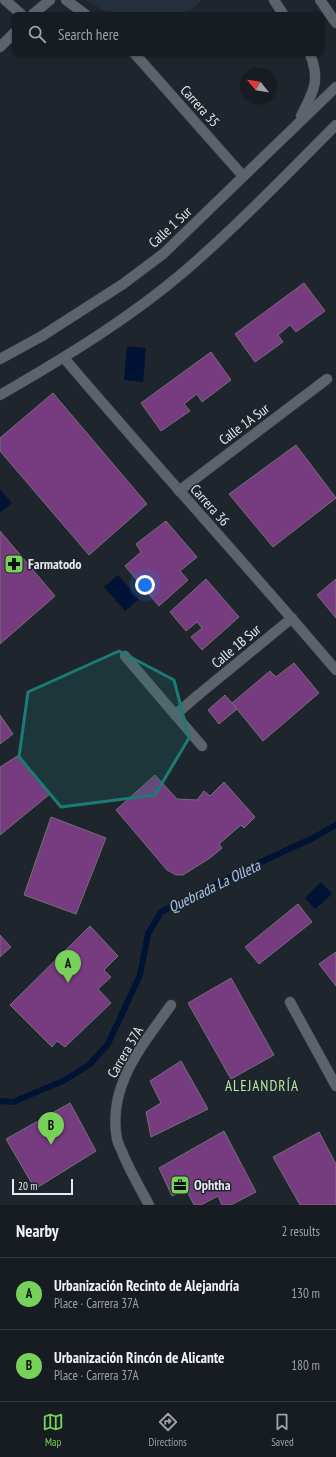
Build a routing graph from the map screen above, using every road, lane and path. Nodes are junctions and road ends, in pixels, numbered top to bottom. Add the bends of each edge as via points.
1 (5, 0) edge
2 (50, 0) edge
3 (66, 0) edge
4 (274, 0) edge
5 (320, 0) edge
6 (19, 12) edge
7 (36, 12) edge
8 (82, 12) edge
9 (282, 12) edge
10 (336, 23) edge
11 (12, 35) edge
12 (0, 47) edge
13 (138, 56) edge
14 (311, 56) edge
15 (336, 87) edge
16 (298, 122) junction
17 (336, 125) edge
18 (243, 176) junction
19 (64, 358) junction
20 (0, 359) edge
21 (327, 379) dead end
22 (0, 396) edge
23 (179, 491) junction
24 (292, 618) junction
25 (125, 656) dead end
26 (336, 670) edge
27 (175, 715) junction
28 (202, 746) dead end
29 (290, 1002) dead end
30 (171, 1005) dead end
31 (336, 1086) edge
32 (149, 1205) edge

1 - 6 street
2 - 7 street
3 - 8 street
4 - 9 street
5 - 10 street
11 - 12 street
13 - 18 street, Carrera 35
14 - 16 street via 316,83
15 - 16 street, Calle 1 Sur
16 - 18 street, Calle 1 Sur
17 - 19 street via 186,270 144,304
18 - 20 street, Calle 1 Sur via 163,254 123,284 42,336
19 - 22 street
19 - 23 street, Carrera 36
21 - 23 street, Calle 1A Sur
23 - 24 street, Carrera 36
24 - 26 street, Carrera 36
24 - 27 street, Calle 1B Sur
25 - 27 street
27 - 28 street
29 - 31 street
30 - 32 street, Carrera 37A via 129,1068 119,1091 115,1115 117,1141

